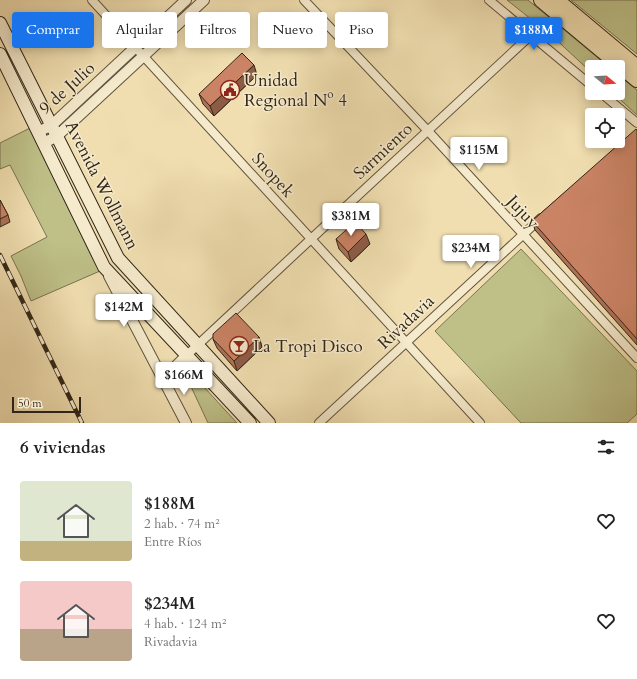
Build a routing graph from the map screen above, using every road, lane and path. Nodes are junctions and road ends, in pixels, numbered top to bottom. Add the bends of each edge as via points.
1 (92, 0) edge
2 (186, 0) edge
3 (204, 0) edge
4 (304, 0) edge
5 (490, 0) edge
6 (541, 0) edge
7 (557, 0) edge
8 (103, 12) edge
9 (173, 12) edge
10 (0, 23) edge
11 (531, 35) junction
12 (134, 48) edge
13 (136, 48) edge
14 (0, 54) edge
15 (143, 56) junction
16 (637, 67) edge
17 (585, 80) edge
18 (637, 80) edge
19 (609, 100) edge
20 (637, 123) edge
21 (52, 125) junction
22 (428, 131) junction
23 (38, 132) junction
24 (57, 136) junction
25 (44, 143) junction
26 (546, 213) edge
27 (523, 234) junction
28 (311, 239) junction
29 (104, 267) junction
30 (406, 343) junction
31 (198, 345) junction
32 (187, 356) junction
33 (637, 358) edge
34 (163, 379) junction
35 (186, 423) edge
36 (250, 423) edge
37 (270, 423) edge
38 (319, 423) edge
39 (480, 423) edge

1 - 8 street, Snopek
2 - 9 street, 9 de Julio
3 - 15 street, 9 de Julio
4 - 22 street, Jujuy
5 - 11 street
6 - 18 highway
7 - 16 highway
10 - 21 main road, Avenida Wollmann
11 - 17 street
11 - 22 street, Sarmiento
12 - 21 street, 9 de Julio
13 - 15 street, Snopek
14 - 23 main road, Avenida Wollmann
15 - 24 street, 9 de Julio
15 - 28 street, Snopek
19 - 20 street
21 - 23 street, 9 de Julio
21 - 24 main road, Avenida Wollmann
22 - 27 street, Jujuy
22 - 28 street, Sarmiento
23 - 25 main road, Avenida Wollmann
24 - 25 street, 9 de Julio
24 - 31 main road, Avenida Wollmann via 118,258
25 - 29 main road, Avenida Wollmann
26 - 27 street, Rivadavia
27 - 30 street, Rivadavia
27 - 33 street, Jujuy
28 - 30 street, Snopek
28 - 31 street, Sarmiento
29 - 32 main road, Avenida Wollmann
29 - 34 street, Avenida Wollmann
30 - 38 street, Rivadavia
30 - 39 street, Snopek
31 - 32 street, Sarmiento
31 - 37 main road, Avenida Wollmann
32 - 34 street
32 - 36 main road, Avenida Wollmann
34 - 35 street, Avenida Wollmann

